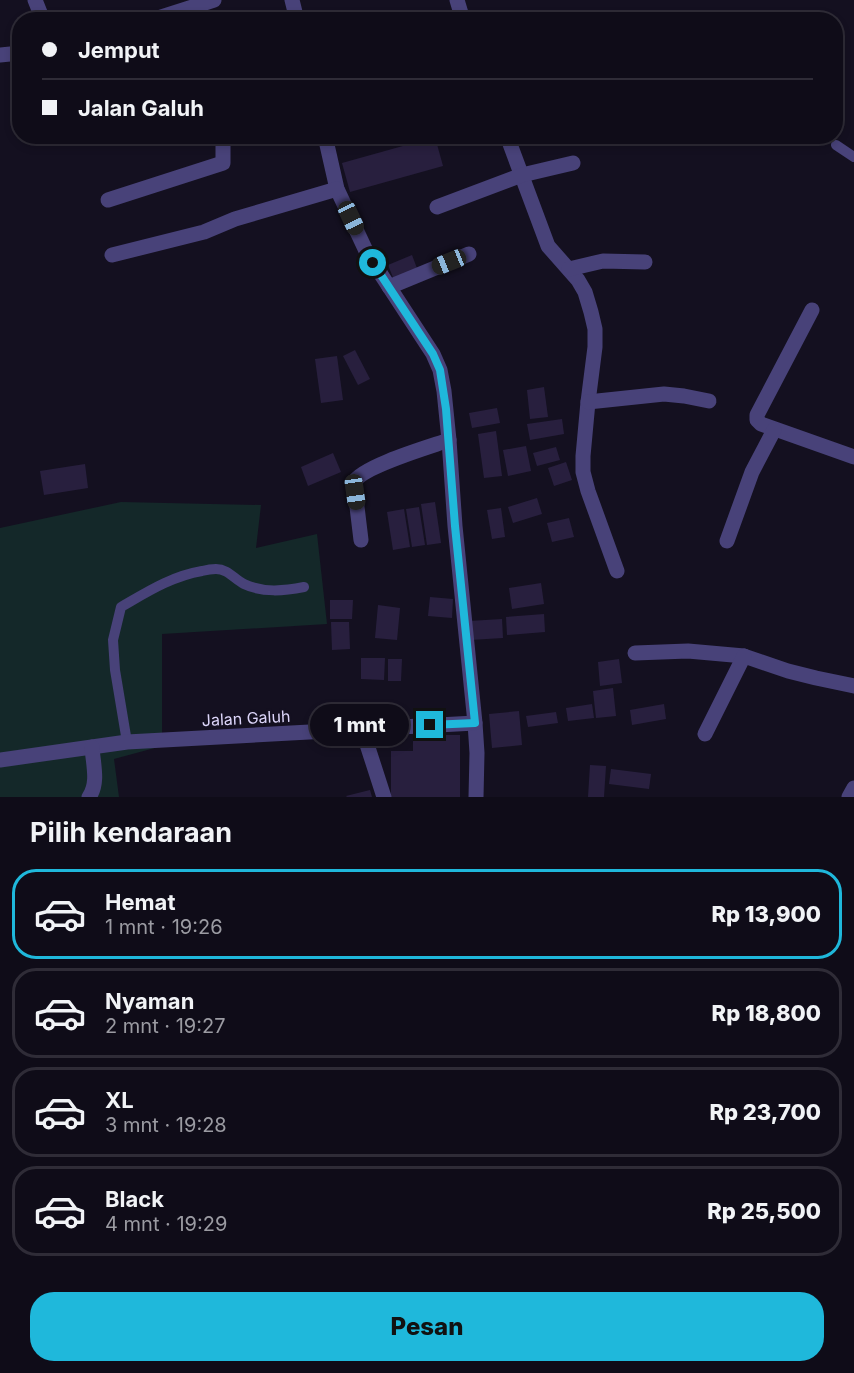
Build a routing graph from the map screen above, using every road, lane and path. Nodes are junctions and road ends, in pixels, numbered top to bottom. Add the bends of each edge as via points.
1 (213, 0) edge
2 (186, 12) edge
3 (223, 144) edge
4 (327, 144) edge
5 (510, 144) edge
6 (836, 145) dead end
7 (854, 157) edge
8 (573, 163) dead end
9 (522, 175) junction
10 (337, 189) junction
11 (108, 200) dead end
12 (437, 207) dead end
13 (469, 254) dead end
14 (112, 255) dead end
15 (645, 262) dead end
16 (569, 269) junction
17 (389, 287) junction
18 (812, 310) dead end
19 (709, 400) dead end
20 (588, 402) junction
21 (774, 430) junction
22 (449, 440) junction
23 (854, 457) edge
24 (361, 540) dead end
25 (727, 541) dead end
26 (617, 571) dead end
27 (304, 587) dead end
28 (635, 653) dead end
29 (744, 656) junction
30 (854, 686) edge
31 (475, 723) junction
32 (362, 729) junction
33 (705, 734) dead end
34 (127, 742) junction
35 (92, 747) junction
36 (0, 760) edge
37 (854, 788) edge
38 (89, 797) edge
39 (384, 797) edge
40 (476, 797) edge
41 (849, 797) edge

1 - 2 street
3 - 11 street via 223,163
4 - 10 street
5 - 9 street
6 - 7 lane
8 - 9 street
9 - 12 street
9 - 16 street via 548,246
10 - 14 street
10 - 17 street via 367,253
13 - 17 street
15 - 16 street via 603,261
16 - 20 street via 585,292 595,329
17 - 22 street via 440,370
18 - 21 street via 757,415 761,424
19 - 20 street via 664,394
20 - 26 street via 584,472
21 - 23 street
21 - 25 street via 752,472
22 - 24 street via 357,476 354,482
22 - 31 street
27 - 34 lane via 271,591 245,584 216,569 160,584 121,607 113,640
28 - 29 street via 688,651
29 - 30 street
29 - 33 street
31 - 32 street, Jalan Galuh
31 - 40 street
32 - 34 street, Jalan Galuh
32 - 39 street
34 - 35 street, Jalan Galuh
35 - 36 street, Jalan Galuh
35 - 38 street via 95,782
37 - 41 street

